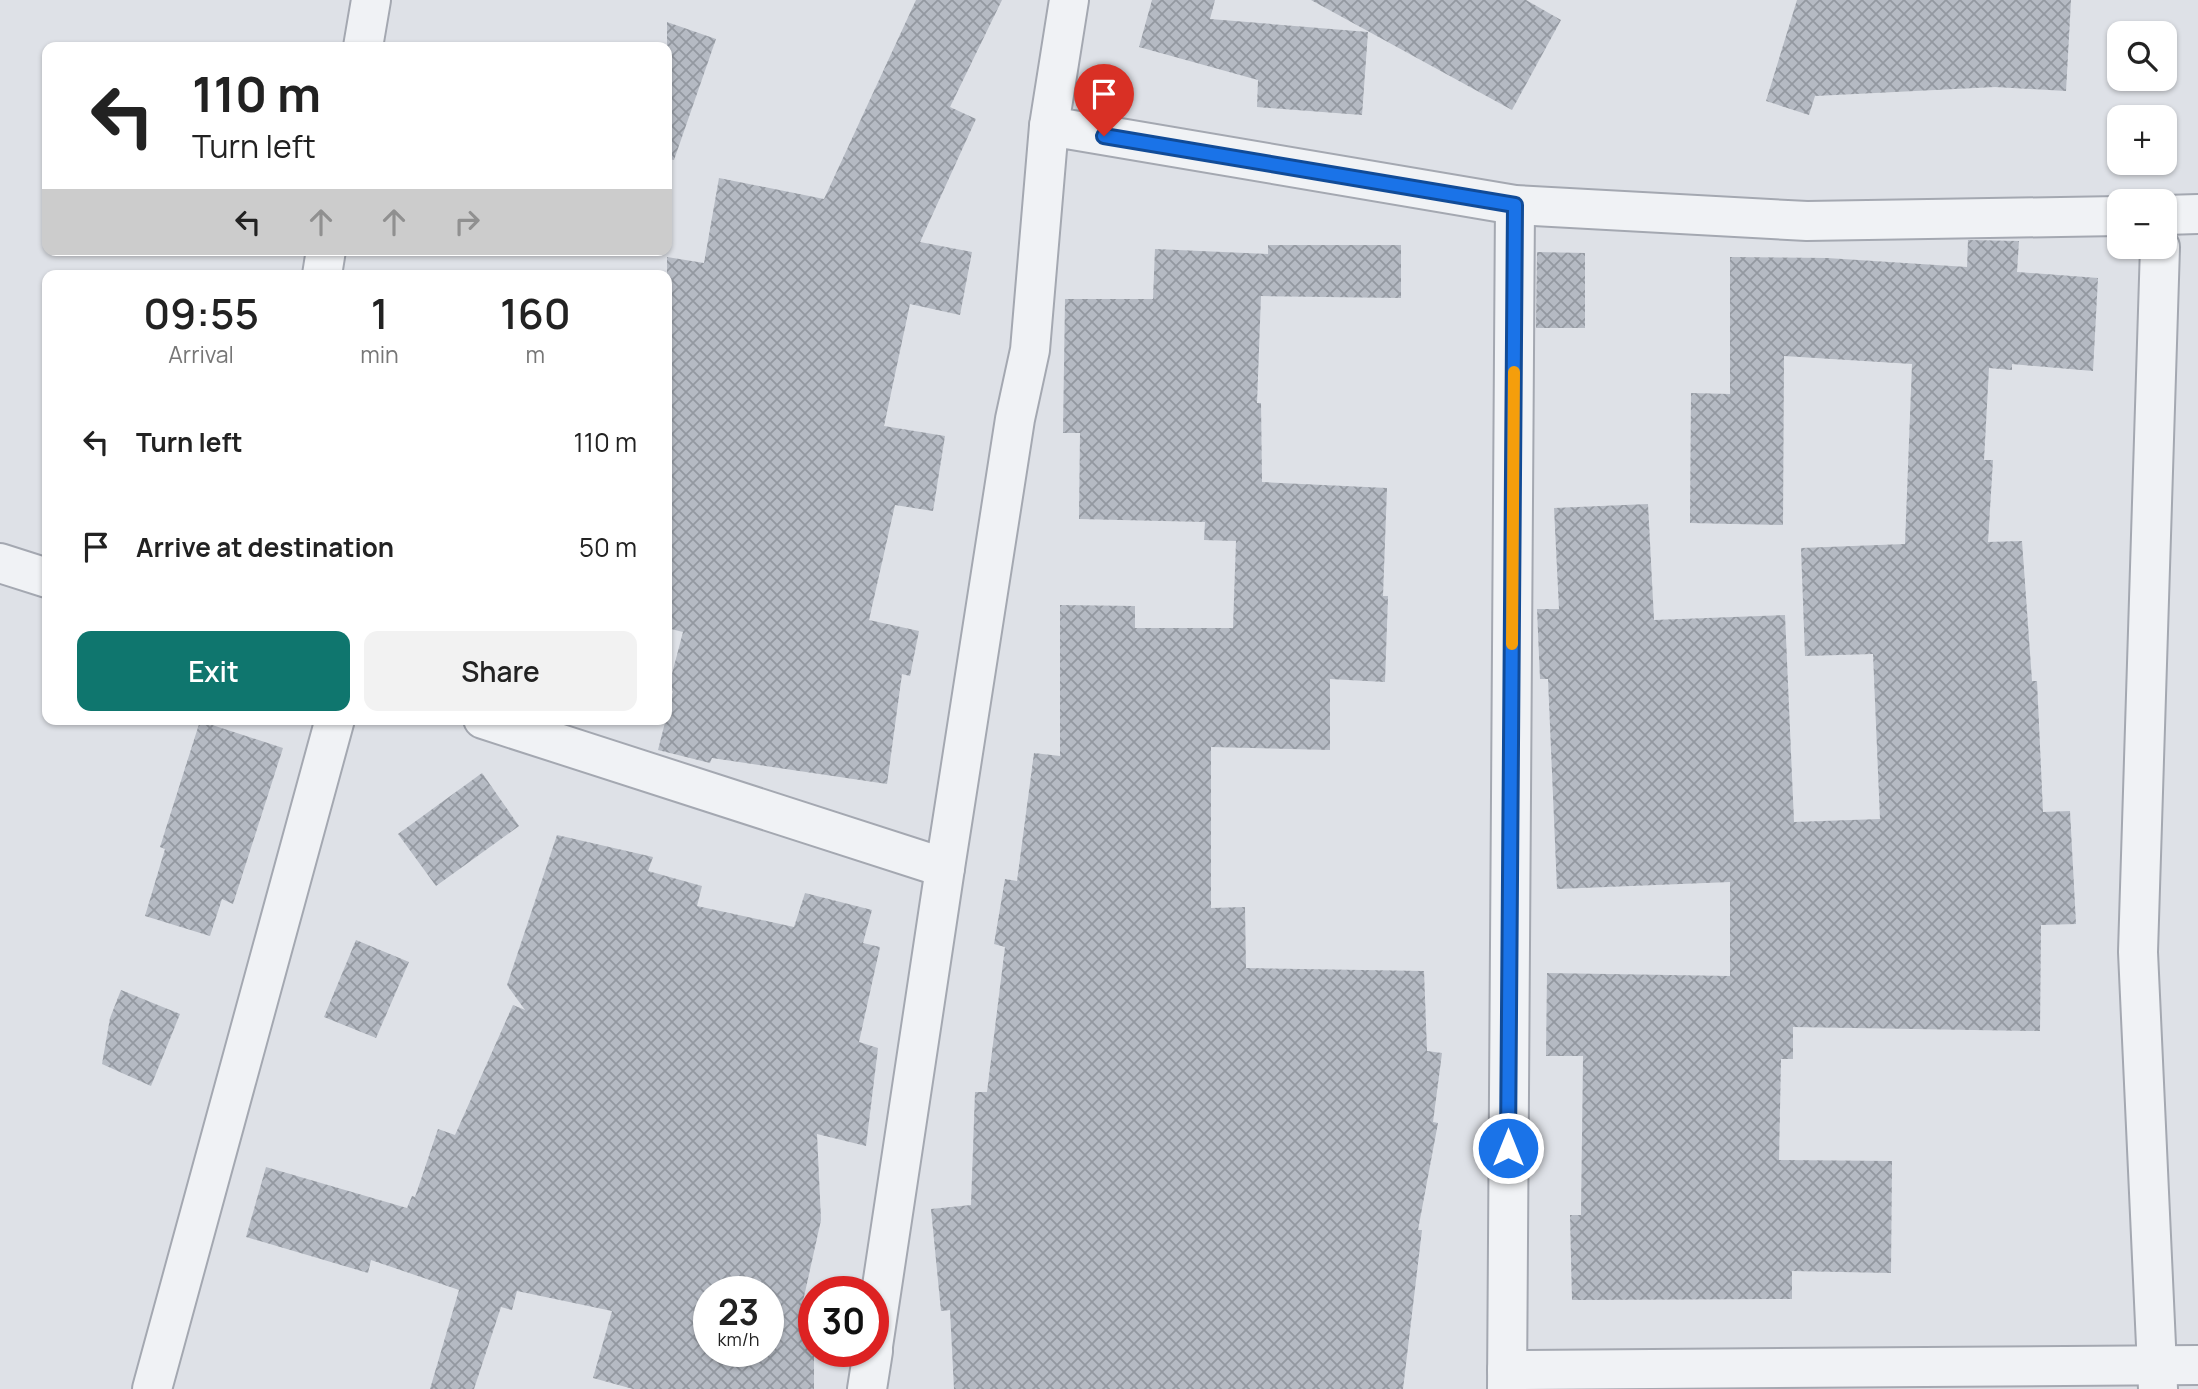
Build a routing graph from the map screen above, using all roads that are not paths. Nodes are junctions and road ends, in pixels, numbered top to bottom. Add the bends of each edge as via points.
1 (371, 0) edge
2 (1069, 0) edge
3 (364, 42) edge
4 (1049, 127) junction
5 (1515, 205) junction
6 (2198, 214) edge
7 (2177, 215) edge
8 (2107, 216) edge
9 (2160, 259) edge
10 (0, 563) edge
11 (42, 576) edge
12 (333, 725) edge
13 (502, 725) edge
14 (945, 867) junction
15 (884, 1276) edge
16 (2198, 1365) edge
17 (870, 1367) edge
18 (2158, 1377) edge
19 (1507, 1380) edge
20 (152, 1389) edge
21 (867, 1389) edge

1 - 3 street
2 - 4 street
4 - 5 street
4 - 14 street via 1030,350 1015,419
5 - 8 street via 1807,221
5 - 19 street
6 - 7 street
9 - 18 street via 2138,952
10 - 11 street
12 - 20 street
13 - 14 street
14 - 15 street
16 - 18 street
17 - 21 street
18 - 19 street

